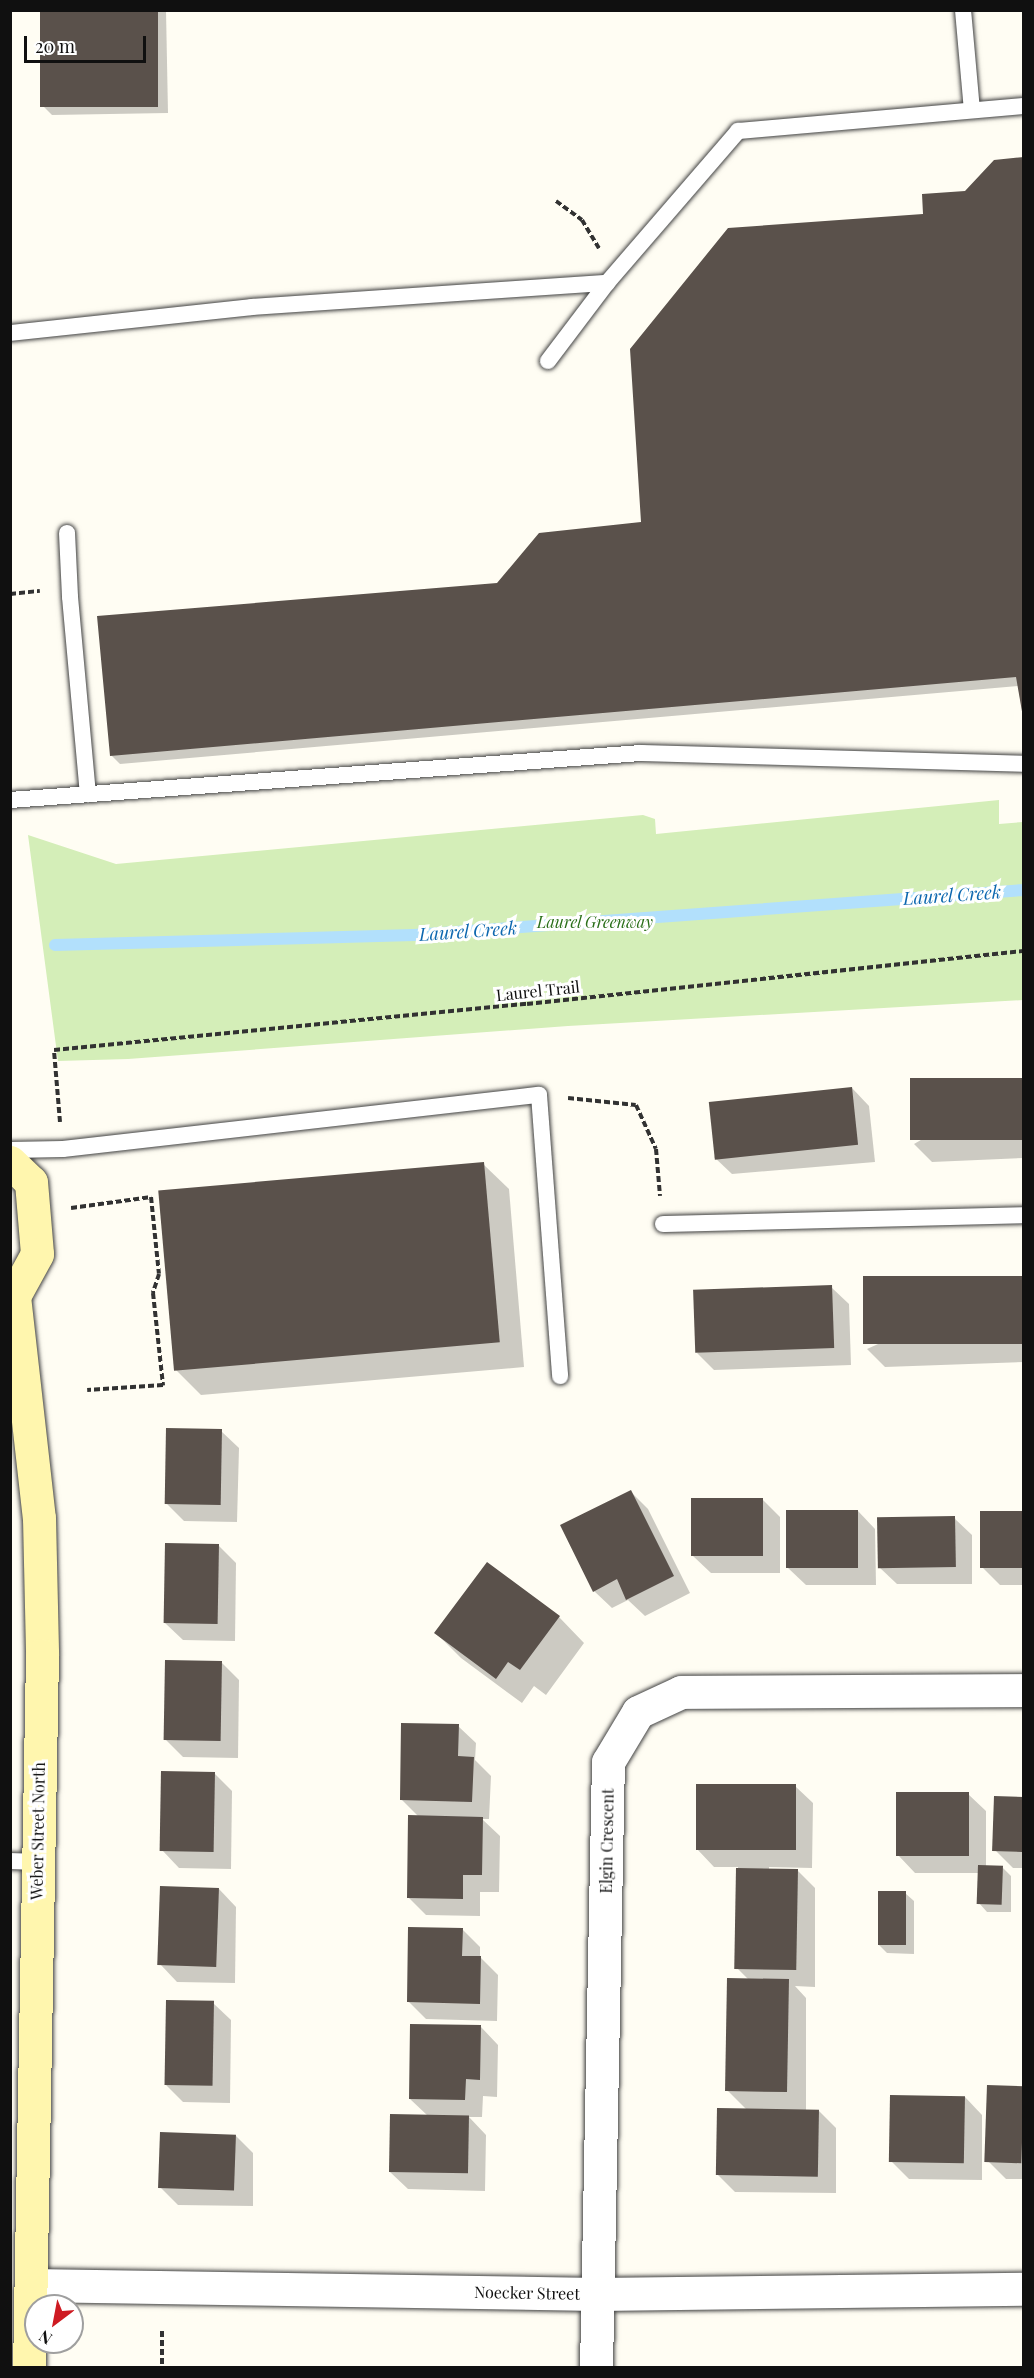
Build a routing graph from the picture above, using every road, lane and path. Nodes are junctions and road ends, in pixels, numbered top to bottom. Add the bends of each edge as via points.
1 (963, 10) edge
2 (1023, 106) edge
3 (972, 110) junction
4 (556, 201) dead end
5 (598, 254) dead end
6 (607, 283) junction
7 (10, 333) edge
8 (548, 361) dead end
9 (67, 533) dead end
10 (40, 591) dead end
11 (10, 594) edge
12 (1023, 764) edge
13 (88, 794) junction
14 (10, 800) edge
15 (1023, 951) edge
16 (54, 1050) dead end
17 (539, 1095) junction
18 (10, 1150) edge
19 (10, 1162) edge
20 (70, 1208) dead end
21 (1023, 1215) edge
22 (663, 1224) joint
23 (13, 1310) edge
24 (560, 1376) dead end
25 (87, 1390) dead end
26 (1023, 1690) edge
27 (24, 1862) edge
28 (31, 2285) junction
29 (1023, 2289) edge
30 (597, 2294) junction
31 (162, 2331) dead end
32 (29, 2367) edge
33 (162, 2367) edge
34 (596, 2367) edge

1 - 3 lane
2 - 3 lane
3 - 6 lane via 738,131
4 - 5 path via 582,219 599,247
6 - 7 lane via 252,307
6 - 8 lane
9 - 13 lane
10 - 11 path
12 - 13 lane via 641,753
13 - 14 lane
15 - 16 path, Laurel Trail
17 - 18 lane via 63,1149
17 - 22 path via 636,1105 656,1149
17 - 24 lane
19 - 23 main road, Weber Street North via 31,1182 37,1254
20 - 25 path via 151,1197 159,1274 153,1293 163,1385
21 - 22 lane
23 - 27 main road, Weber Street North via 39,1518 42,1655
26 - 30 street, Elgin Crescent via 681,1692 638,1712 609,1761
27 - 28 main road, Weber Street North
28 - 30 street, Noecker Street
28 - 32 main road, Weber Street North
29 - 30 street, Noecker Street
30 - 34 street, Elgin Crescent
31 - 33 path

